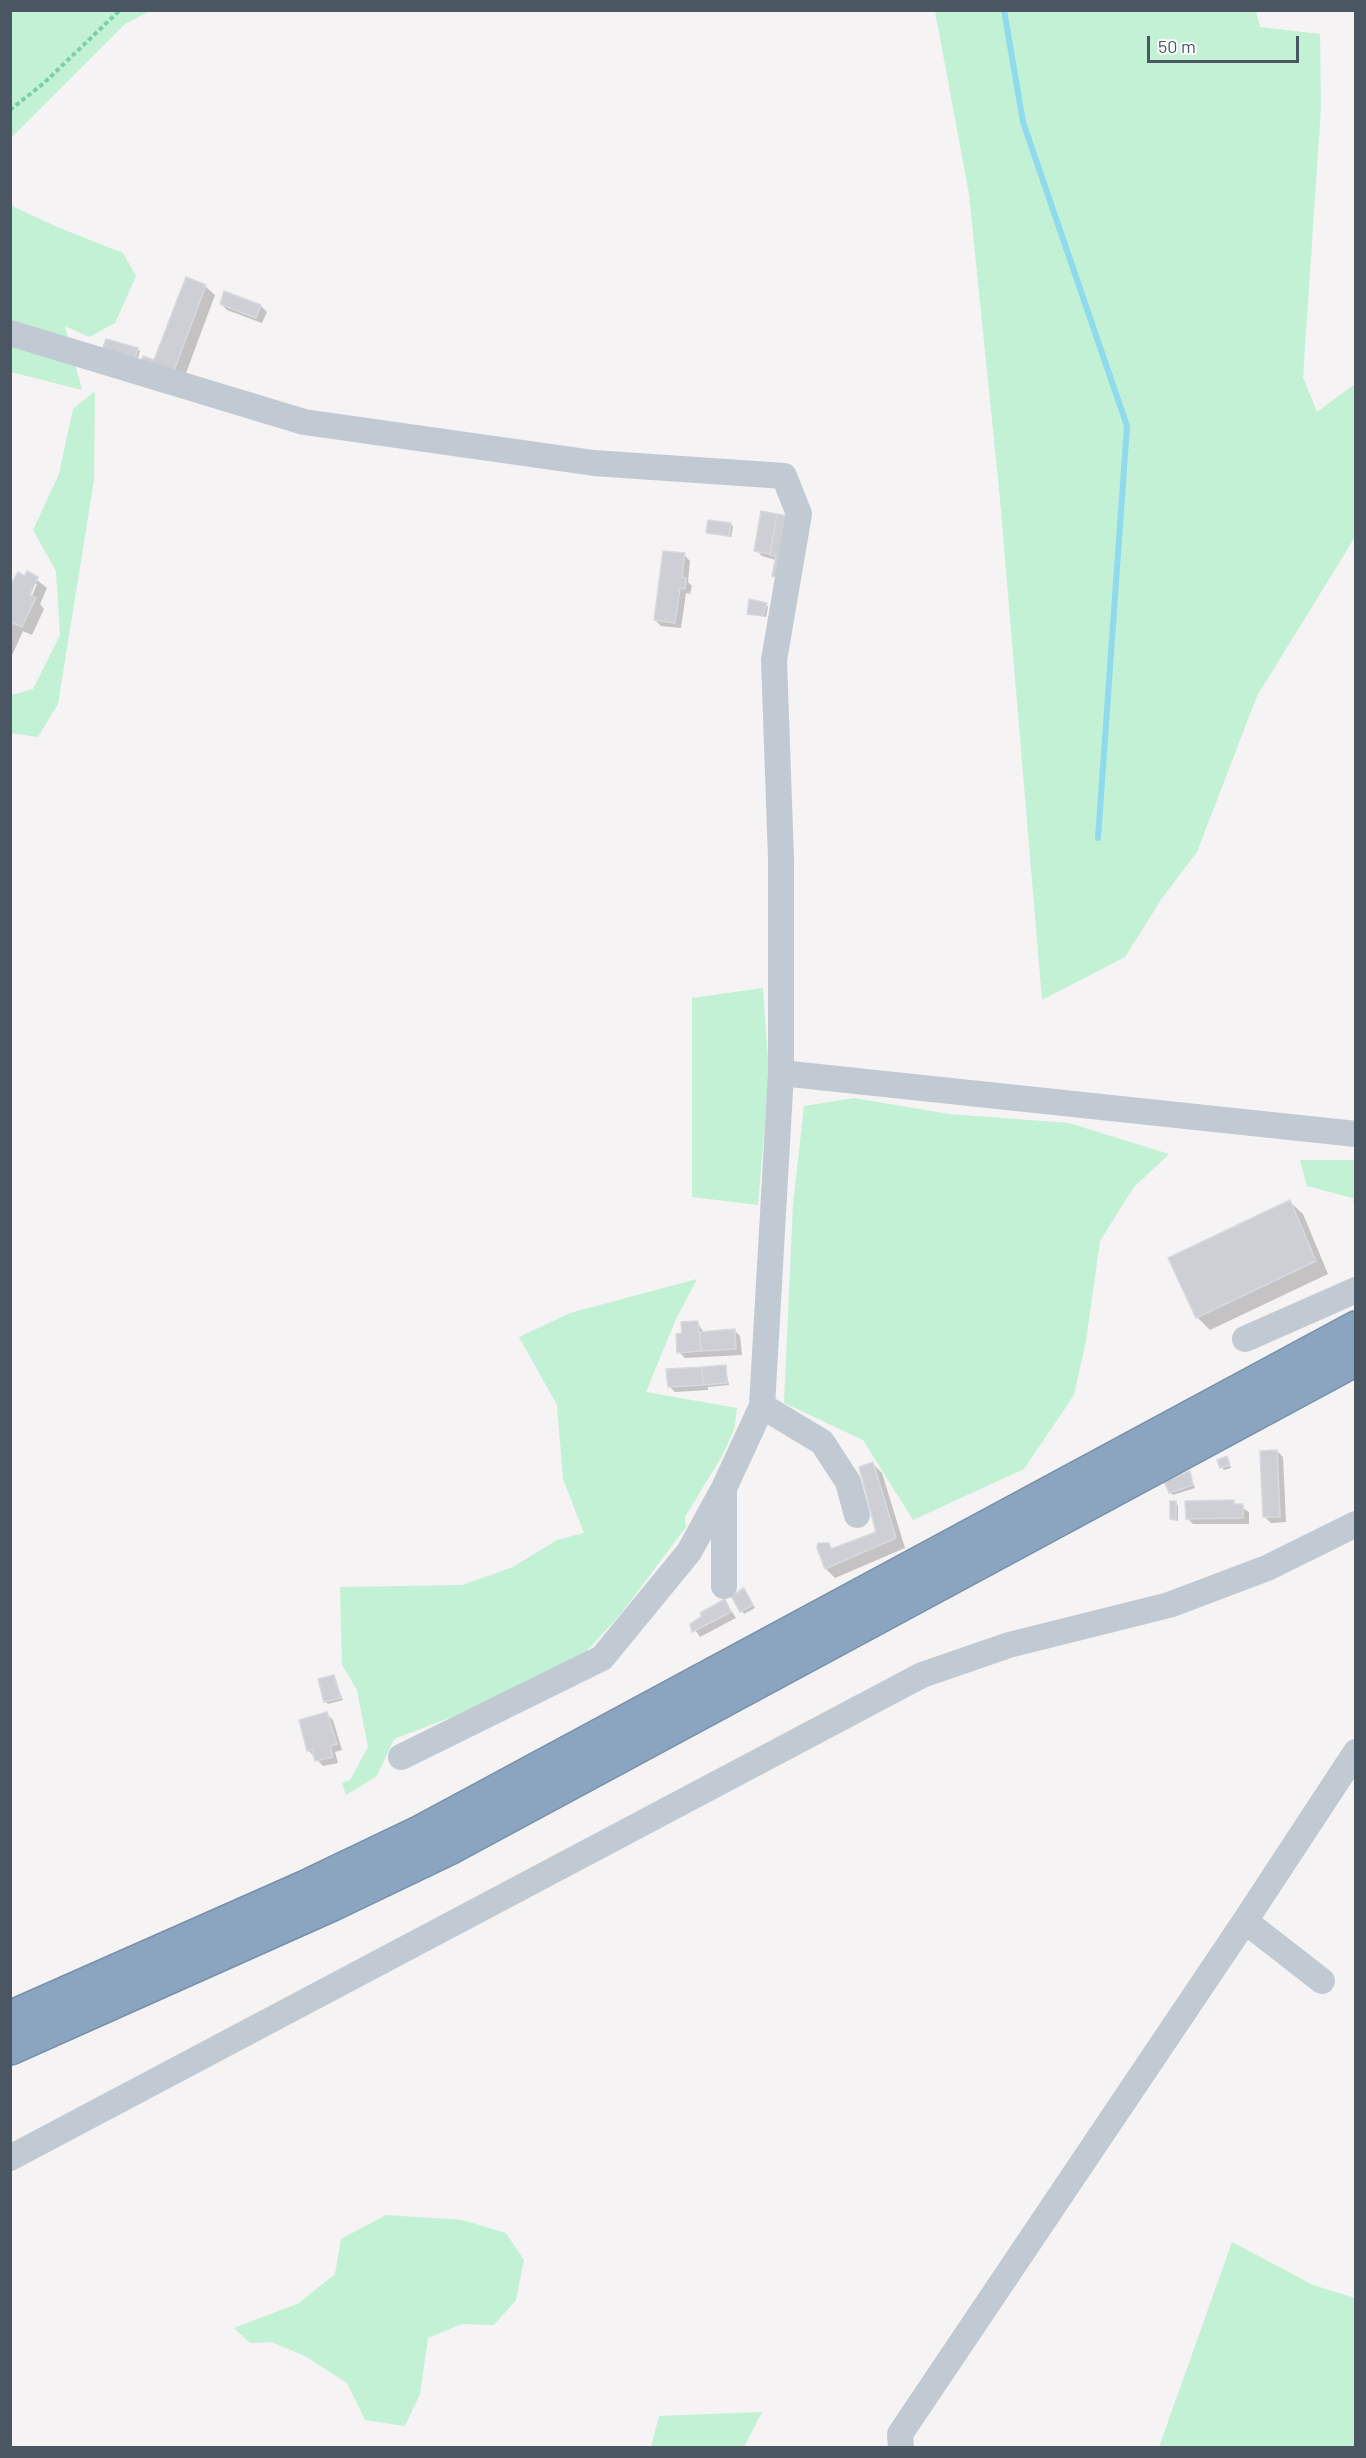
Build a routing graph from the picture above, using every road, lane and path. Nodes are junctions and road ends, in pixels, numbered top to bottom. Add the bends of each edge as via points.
1 (120, 10) edge
2 (10, 110) edge
3 (10, 333) edge
4 (781, 1073) junction
5 (1356, 1134) edge
6 (1356, 1290) edge
7 (1356, 1328) edge
8 (1245, 1339) dead end
9 (1356, 1359) edge
10 (762, 1406) junction
11 (724, 1488) junction
12 (857, 1515) dead end
13 (1356, 1524) edge
14 (724, 1586) dead end
15 (1356, 1752) edge
16 (401, 1757) dead end
17 (1245, 1921) junction
18 (1322, 1981) dead end
19 (10, 2018) edge
20 (10, 2048) edge
21 (10, 2158) edge
22 (901, 2448) edge

1 - 2 path
3 - 4 street via 304,422 594,463 784,476 799,514 774,660 781,859
4 - 5 street
4 - 10 street
6 - 8 street
7 - 19 highway via 419,1833
9 - 20 highway via 451,1847
10 - 11 street
10 - 12 street via 822,1442 848,1482
11 - 14 street
11 - 16 street via 689,1552 602,1658
13 - 21 street via 1267,1568 1169,1605 1009,1645 922,1675
15 - 17 street
17 - 18 street
17 - 22 street via 900,2434

